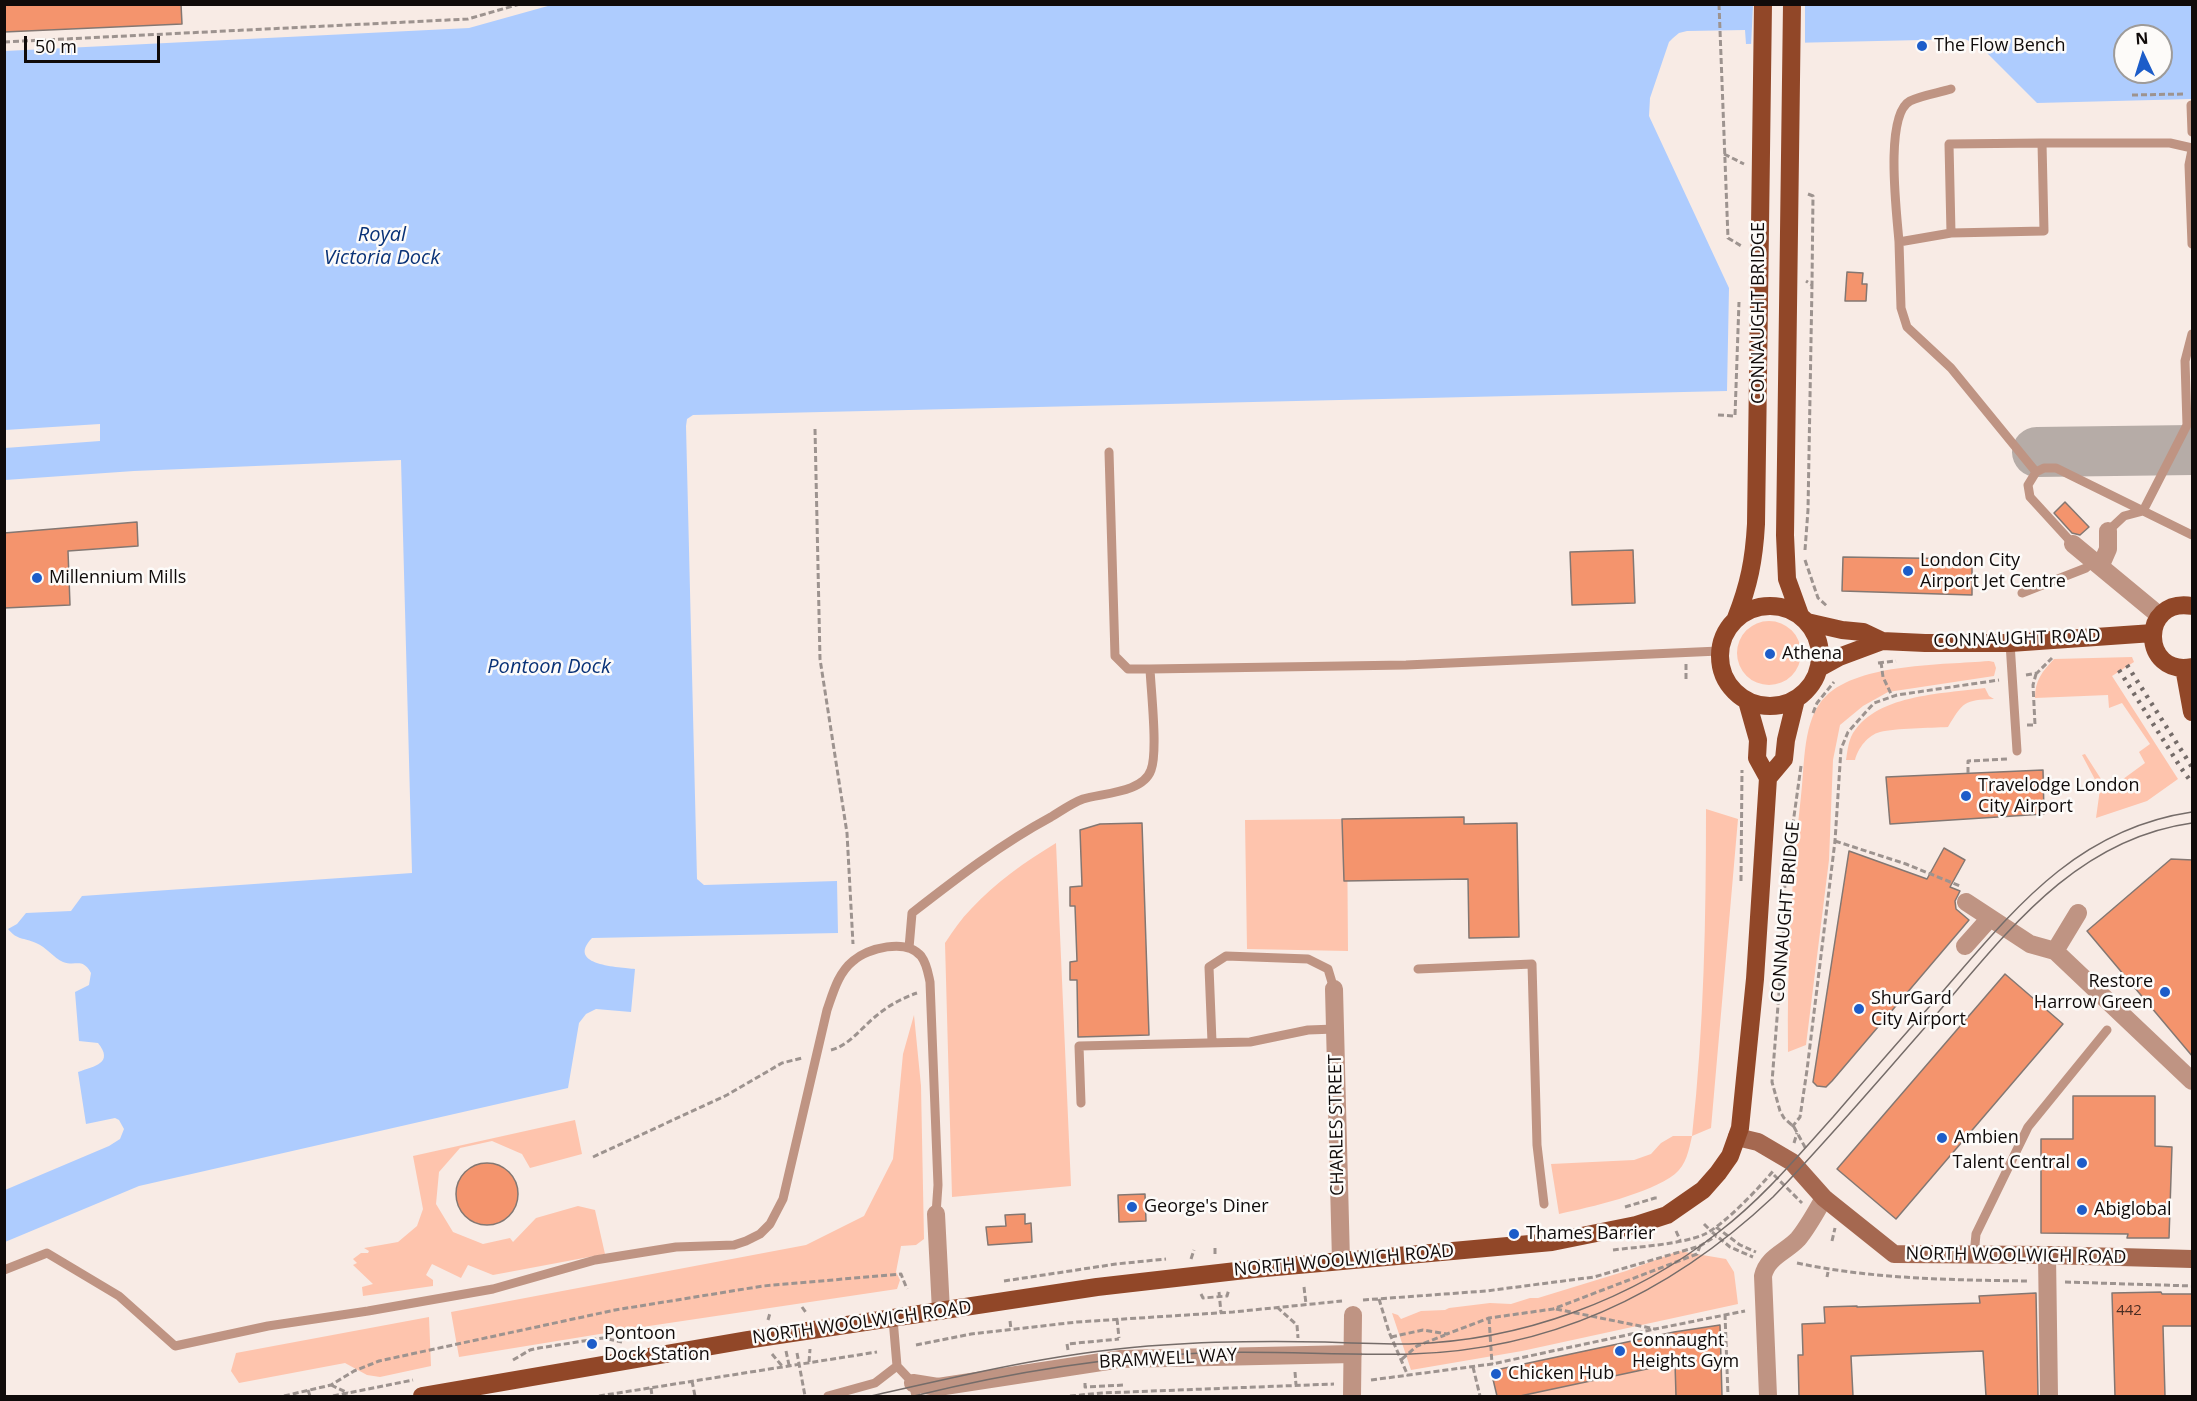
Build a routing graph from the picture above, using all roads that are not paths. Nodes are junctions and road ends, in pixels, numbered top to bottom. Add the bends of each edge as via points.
1 (1763, 4) edge
2 (1792, 4) edge
3 (1951, 89) dead end
4 (2191, 105) edge
5 (2193, 132) edge
6 (2042, 142) junction
7 (2193, 149) edge
8 (1951, 233) junction
9 (1899, 242) junction
10 (2193, 244) edge
11 (2193, 334) edge
12 (1109, 452) dead end
13 (2036, 472) junction
14 (2143, 511) junction
15 (2108, 531) joint
16 (2193, 535) edge
17 (2073, 543) joint
18 (2098, 563) junction
19 (2022, 593) dead end
20 (2193, 606) edge
21 (2160, 616) junction
22 (1736, 618) junction
23 (1804, 619) junction
24 (2152, 633) junction
25 (1882, 641) junction
26 (2010, 643) junction
27 (1719, 651) junction
28 (1819, 668) junction
29 (2188, 668) edge
30 (1150, 669) junction
31 (1796, 699) junction
32 (1747, 700) junction
33 (2193, 712) edge
34 (2017, 751) dead end
35 (1768, 778) junction
36 (1968, 896) road end
37 (2078, 913) dead end
38 (1990, 918) junction
39 (1965, 946) dead end
40 (909, 948) junction
41 (2055, 951) junction
42 (1418, 969) dead end
43 (1334, 989) joint
44 (1335, 1029) junction
45 (2107, 1030) dead end
46 (1212, 1042) junction
47 (2193, 1081) edge
48 (1081, 1103) dead end
49 (1737, 1137) junction
50 (1824, 1198) junction
51 (1544, 1204) dead end
52 (936, 1214) joint
53 (1974, 1255) junction
54 (2047, 1255) junction
55 (2193, 1259) edge
56 (1341, 1261) junction
57 (4, 1270) edge
58 (1353, 1305) road end
59 (941, 1311) junction
60 (893, 1319) junction
61 (1352, 1362) junction
62 (897, 1366) junction
63 (914, 1390) edge
64 (422, 1396) edge
65 (828, 1396) edge
66 (1352, 1396) edge
67 (1768, 1396) edge
68 (2049, 1396) edge

1 - 22 main road, CONNAUGHT BRIDGE via 1753,565
2 - 23 main road, CONNAUGHT BRIDGE via 1785,562 1790,591
3 - 9 lane via 1909,101 1896,124
4 - 5 lane
6 - 7 lane via 2170,143
6 - 8 lane via 1949,144
6 - 8 lane via 2044,231
7 - 10 lane via 2189,165
8 - 9 lane
9 - 13 lane via 1901,308 1907,327 1951,368
11 - 14 lane via 2185,361 2187,425
12 - 30 lane via 1115,656 1128,669
13 - 14 lane via 2056,468
13 - 17 lane via 2028,485 2030,497
14 - 15 lane via 2124,516
14 - 16 lane
15 - 18 street via 2108,549
17 - 18 street
18 - 19 lane
18 - 21 street
20 - 21 main road via 2171,607
21 - 24 main road
22 - 23 main road via 1760,606 1774,605 1788,608
22 - 27 main road
23 - 25 main road, CONNAUGHT ROAD via 1863,632
23 - 28 main road via 1819,641
24 - 26 main road, CONNAUGHT ROAD
24 - 29 main road via 2153,644 2164,661
25 - 26 main road, CONNAUGHT ROAD
25 - 28 main road, CONNAUGHT ROAD
26 - 34 lane
27 - 30 lane via 1406,665
27 - 32 main road via 1722,671 1731,688
28 - 31 main road via 1814,680
29 - 33 main road
30 - 40 lane via 1151,771 1140,784 1082,800 1023,832 966,871 912,913
31 - 32 main road via 1763,706
31 - 35 main road via 1784,759
32 - 35 main road, CONNAUGHT BRIDGE via 1758,740 1757,758
35 - 49 main road, CONNAUGHT BRIDGE via 1755,979
36 - 38 street
37 - 41 street
38 - 39 street
38 - 41 street via 2030,944
40 - 52 lane via 925,963 931,991
40 - 57 lane via 875,950 853,961 843,972 827,1010 783,1198 770,1224 746,1241 595,1260 493,1289 268,1326 175,1346 119,1296 47,1253
41 - 47 street
42 - 51 lane via 1532,964 1537,1145
43 - 44 street, CHARLES STREET
43 - 46 lane via 1328,969 1308,959 1226,956 1209,967
44 - 46 lane via 1308,1030 1250,1042
44 - 56 street, CHARLES STREET
45 - 53 lane via 2028,1127 1976,1234
46 - 48 lane via 1079,1046
49 - 50 street, NORTH WOOLWICH ROAD via 1758,1142 1792,1162
49 - 56 main road, NORTH WOOLWICH ROAD via 1730,1156 1703,1190 1657,1219 1552,1242
50 - 53 street, NORTH WOOLWICH ROAD via 1894,1254
50 - 67 street via 1798,1239 1769,1262 1762,1276
52 - 59 street
53 - 54 street, NORTH WOOLWICH ROAD
54 - 55 street, NORTH WOOLWICH ROAD
54 - 68 street
56 - 59 main road, NORTH WOOLWICH ROAD via 1097,1287
58 - 61 street
59 - 60 main road, NORTH WOOLWICH ROAD
60 - 62 lane
60 - 64 main road, NORTH WOOLWICH ROAD
61 - 63 street, BRAMWELL WAY via 1299,1354 1121,1359
61 - 66 street
62 - 63 lane
62 - 65 lane via 875,1383

